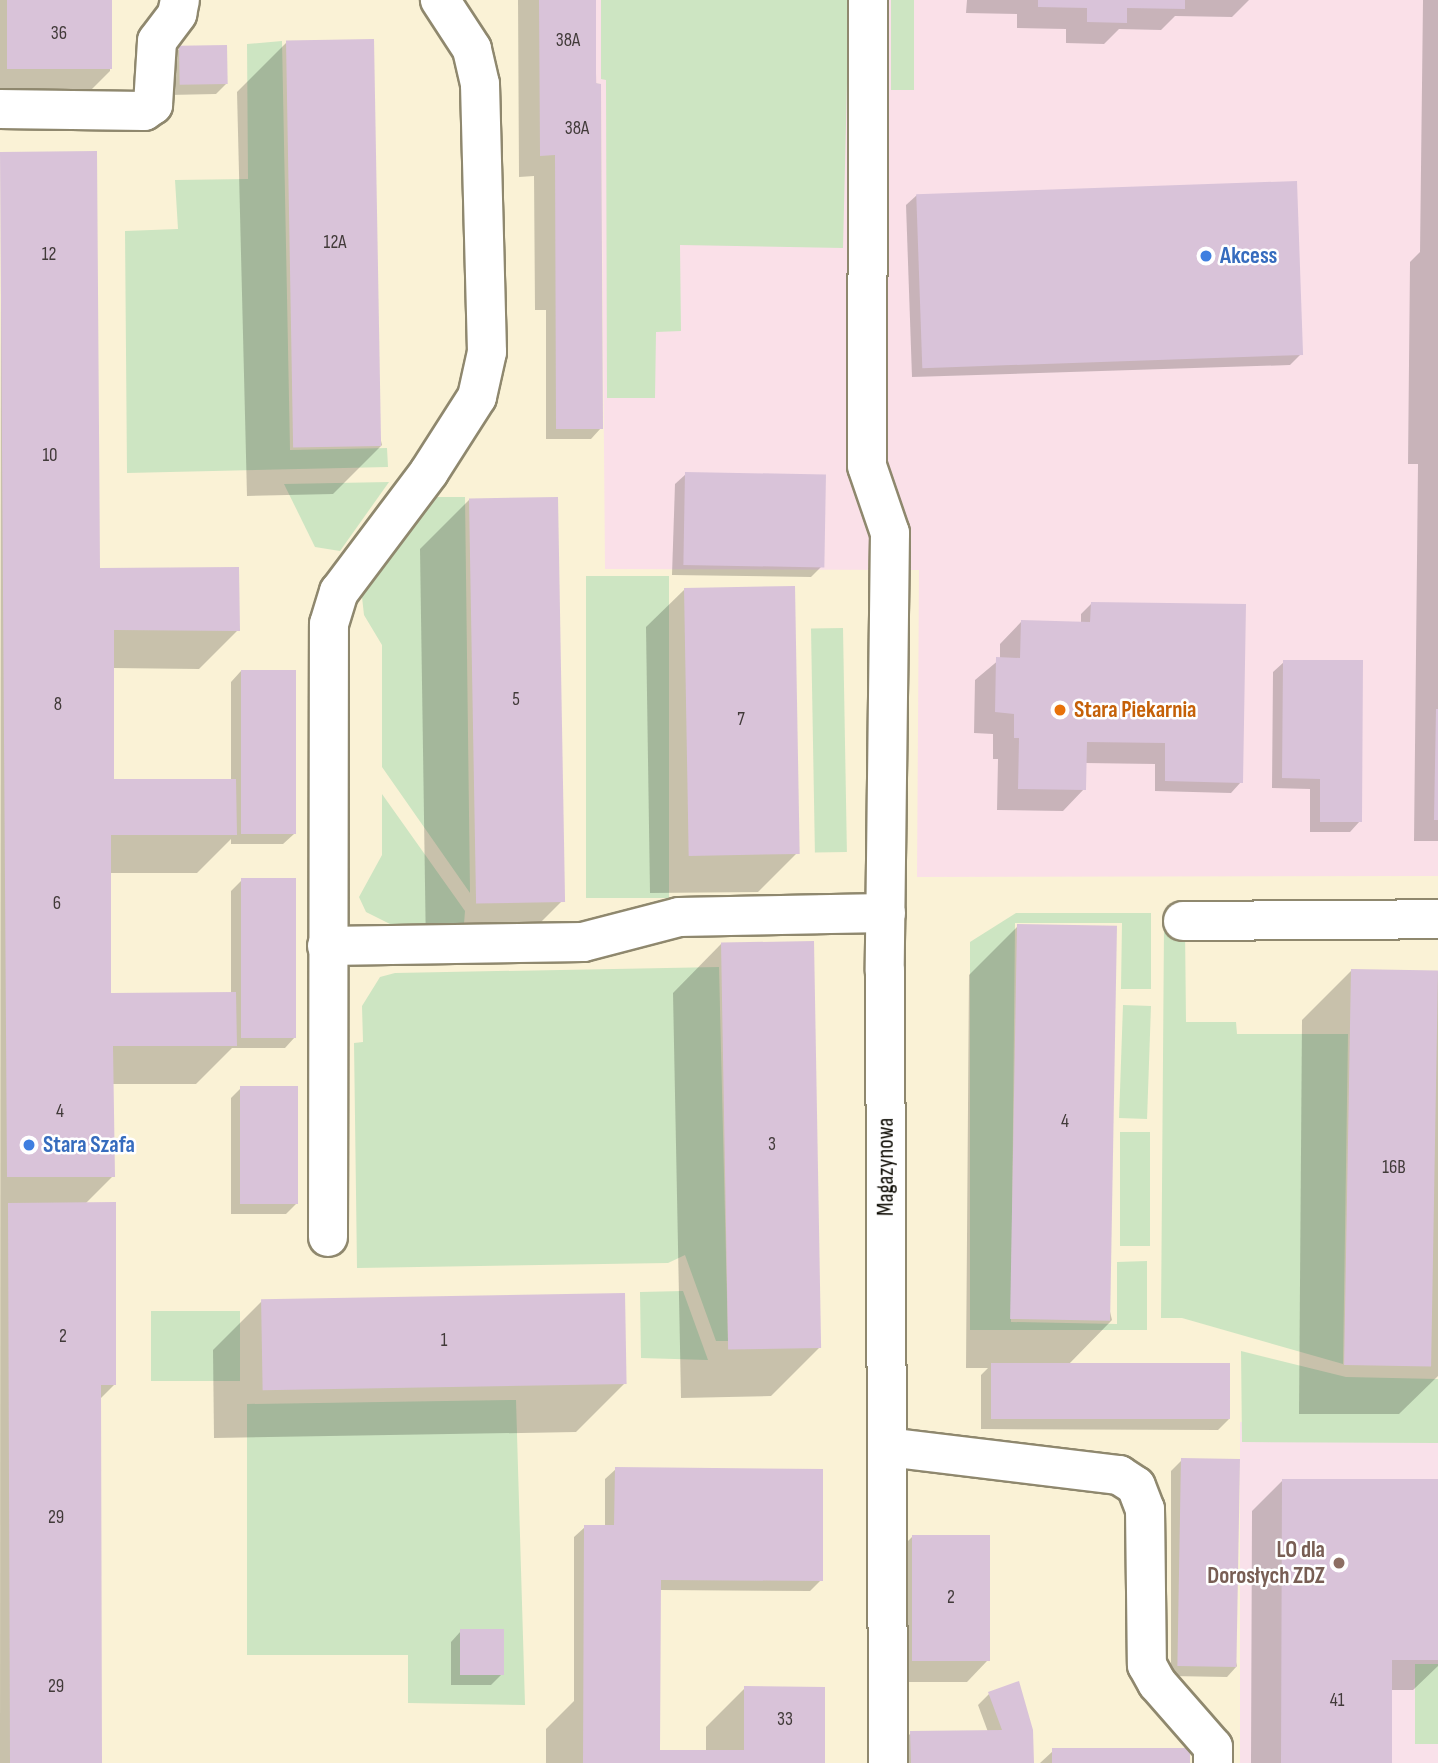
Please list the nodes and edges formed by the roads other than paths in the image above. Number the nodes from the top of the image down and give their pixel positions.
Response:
1 (180, 0) edge
2 (440, 0) edge
3 (868, 0) edge
4 (0, 109) edge
5 (886, 913) junction
6 (1438, 919) edge
7 (1182, 921) dead end
8 (327, 946) junction
9 (328, 1237) dead end
10 (887, 1447) junction
11 (888, 1763) edge
12 (1213, 1763) edge

1 - 4 street
2 - 8 street
3 - 5 street, Magazynowa
5 - 8 street
5 - 10 street, Magazynowa
6 - 7 street
8 - 9 street
10 - 11 street, Magazynowa
10 - 12 street

